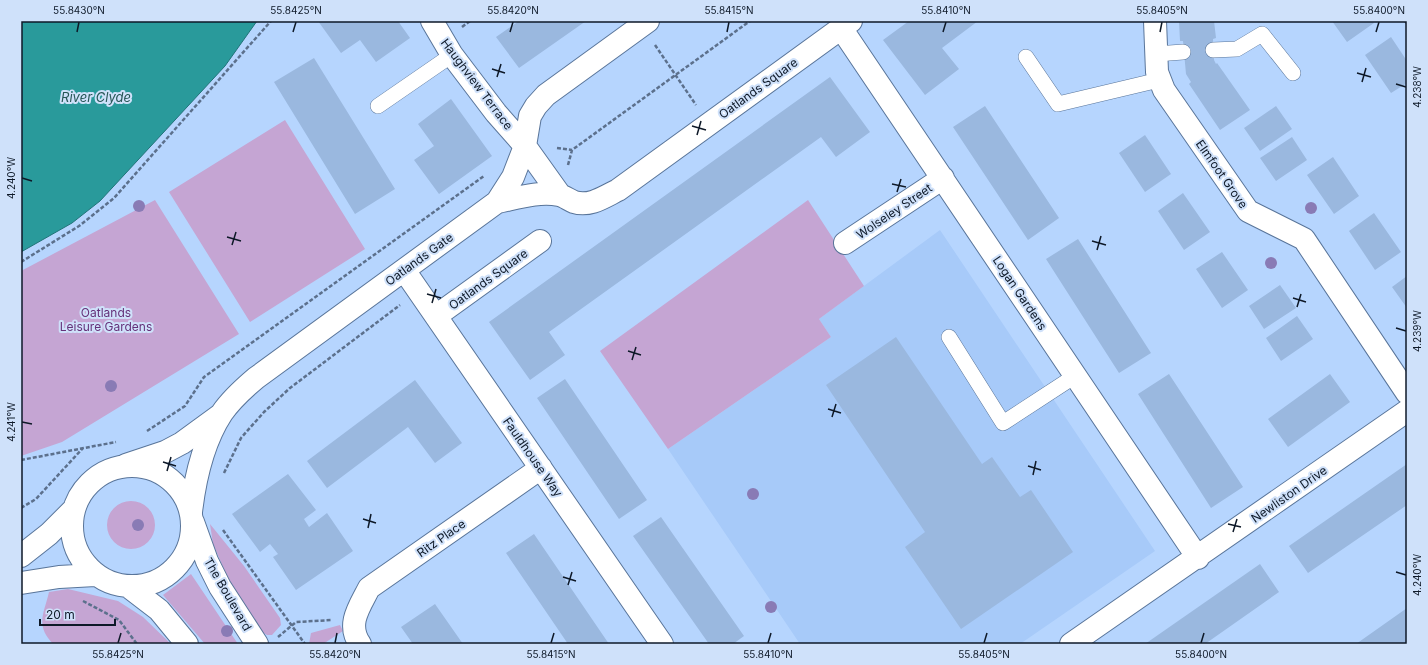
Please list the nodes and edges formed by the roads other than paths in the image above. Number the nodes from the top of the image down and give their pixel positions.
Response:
1 (432, 21) edge
2 (1155, 21) edge
3 (645, 23) edge
4 (846, 25) edge
5 (1213, 50) dead end
6 (1183, 52) dead end
7 (1156, 54) junction
8 (452, 55) junction
9 (1026, 57) dead end
10 (1293, 73) dead end
11 (1159, 80) junction
12 (378, 106) dead end
13 (521, 155) junction
14 (943, 178) junction
15 (560, 195) junction
16 (497, 202) junction
17 (540, 241) dead end
18 (845, 244) dead end
19 (404, 270) junction
20 (436, 316) junction
21 (949, 337) dead end
22 (1075, 376) junction
23 (1407, 392) edge
24 (1407, 411) edge
25 (222, 414) junction
26 (126, 465) junction
27 (541, 468) junction
28 (73, 510) junction
29 (192, 517) junction
30 (21, 556) edge
31 (1198, 558) junction
32 (95, 575) junction
33 (21, 583) edge
34 (129, 587) junction
35 (266, 642) edge
36 (187, 644) edge
37 (360, 644) edge
38 (662, 644) edge
39 (1070, 644) edge

1 - 8 street, Haughview Terrace
2 - 7 street, Elmfoot Grove
3 - 13 street
4 - 14 street, Logan Gardens
4 - 15 street, Oatlands Square
5 - 10 lane
6 - 7 lane
7 - 11 street, Elmfoot Grove
8 - 12 lane
8 - 13 street, Haughview Terrace
9 - 11 lane
11 - 23 street, Elmfoot Grove
13 - 15 street
13 - 16 street
14 - 18 street, Wolseley Street
14 - 22 street, Logan Gardens
15 - 16 street, Oatlands Square
16 - 19 street, Oatlands Gate
17 - 20 street, Oatlands Square
19 - 20 street, Fauldhouse Way
19 - 25 street, Oatlands Gate
20 - 27 street, Fauldhouse Way
21 - 22 lane
22 - 31 street, Logan Gardens
24 - 31 street, Newliston Drive
25 - 26 street
25 - 29 street
26 - 28 street
26 - 29 street
27 - 37 street, Ritz Place
27 - 38 street, Fauldhouse Way
28 - 30 street
28 - 32 street
29 - 34 street
29 - 35 street, The Boulevard
31 - 39 street, Newliston Drive
32 - 33 street
32 - 34 street
34 - 36 street

